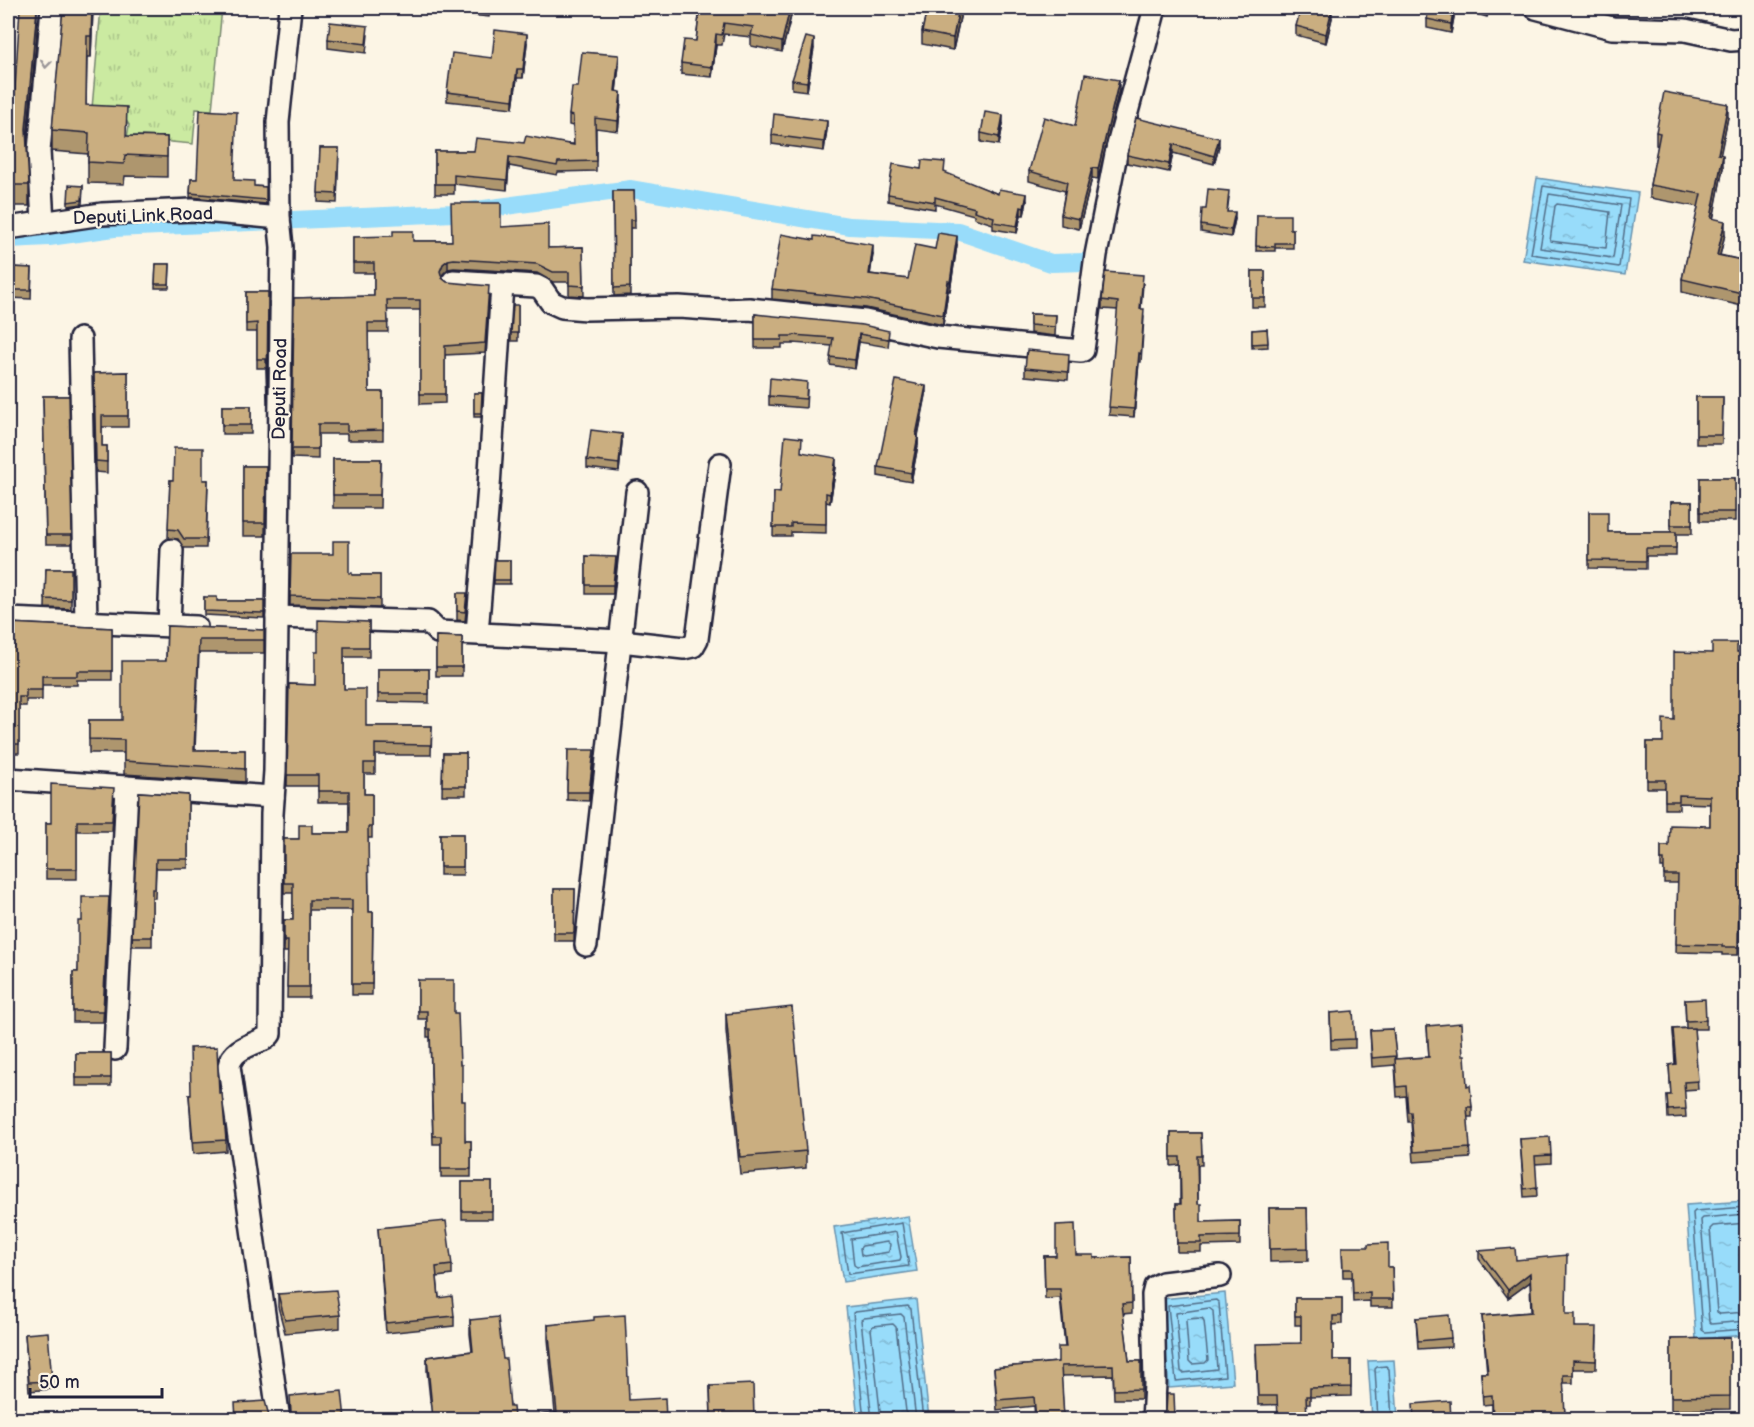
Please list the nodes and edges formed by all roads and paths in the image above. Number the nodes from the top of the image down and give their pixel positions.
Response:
1 (52, 8) edge
2 (290, 8) edge
3 (1155, 8) edge
4 (1536, 8) edge
5 (1746, 39) edge
6 (279, 218) junction
7 (43, 222) junction
8 (8, 228) edge
9 (453, 281) edge
10 (502, 285) junction
11 (80, 339) dead end
12 (720, 464) dead end
13 (637, 492) dead end
14 (172, 550) dead end
15 (8, 619) edge
16 (86, 622) junction
17 (277, 624) junction
18 (169, 626) junction
19 (217, 628) edge
20 (253, 630) edge
21 (477, 633) junction
22 (621, 641) junction
23 (8, 779) edge
24 (127, 787) junction
25 (273, 797) junction
26 (586, 945) dead end
27 (115, 1049) dead end
28 (1220, 1276) dead end
29 (279, 1419) edge
30 (1152, 1419) edge

1 -> 7 street
2 - 6 street, Deputi Road
3 - 10 street
4 - 5 street
6 - 7 street, Deputi Link Road
6 - 17 street, Deputi Road
7 - 8 street, Deputi Link Road
9 - 10 street
10 - 21 street
11 - 16 street
12 - 22 street
13 - 22 street
14 - 18 street
15 - 16 street
16 - 18 street
17 - 20 street
17 - 21 street
17 - 25 street, Deputi Road
18 - 19 street
21 - 22 street
22 - 26 street
23 - 24 street
24 - 25 street
24 - 27 street
25 - 29 street, Deputi Road
28 - 30 street

